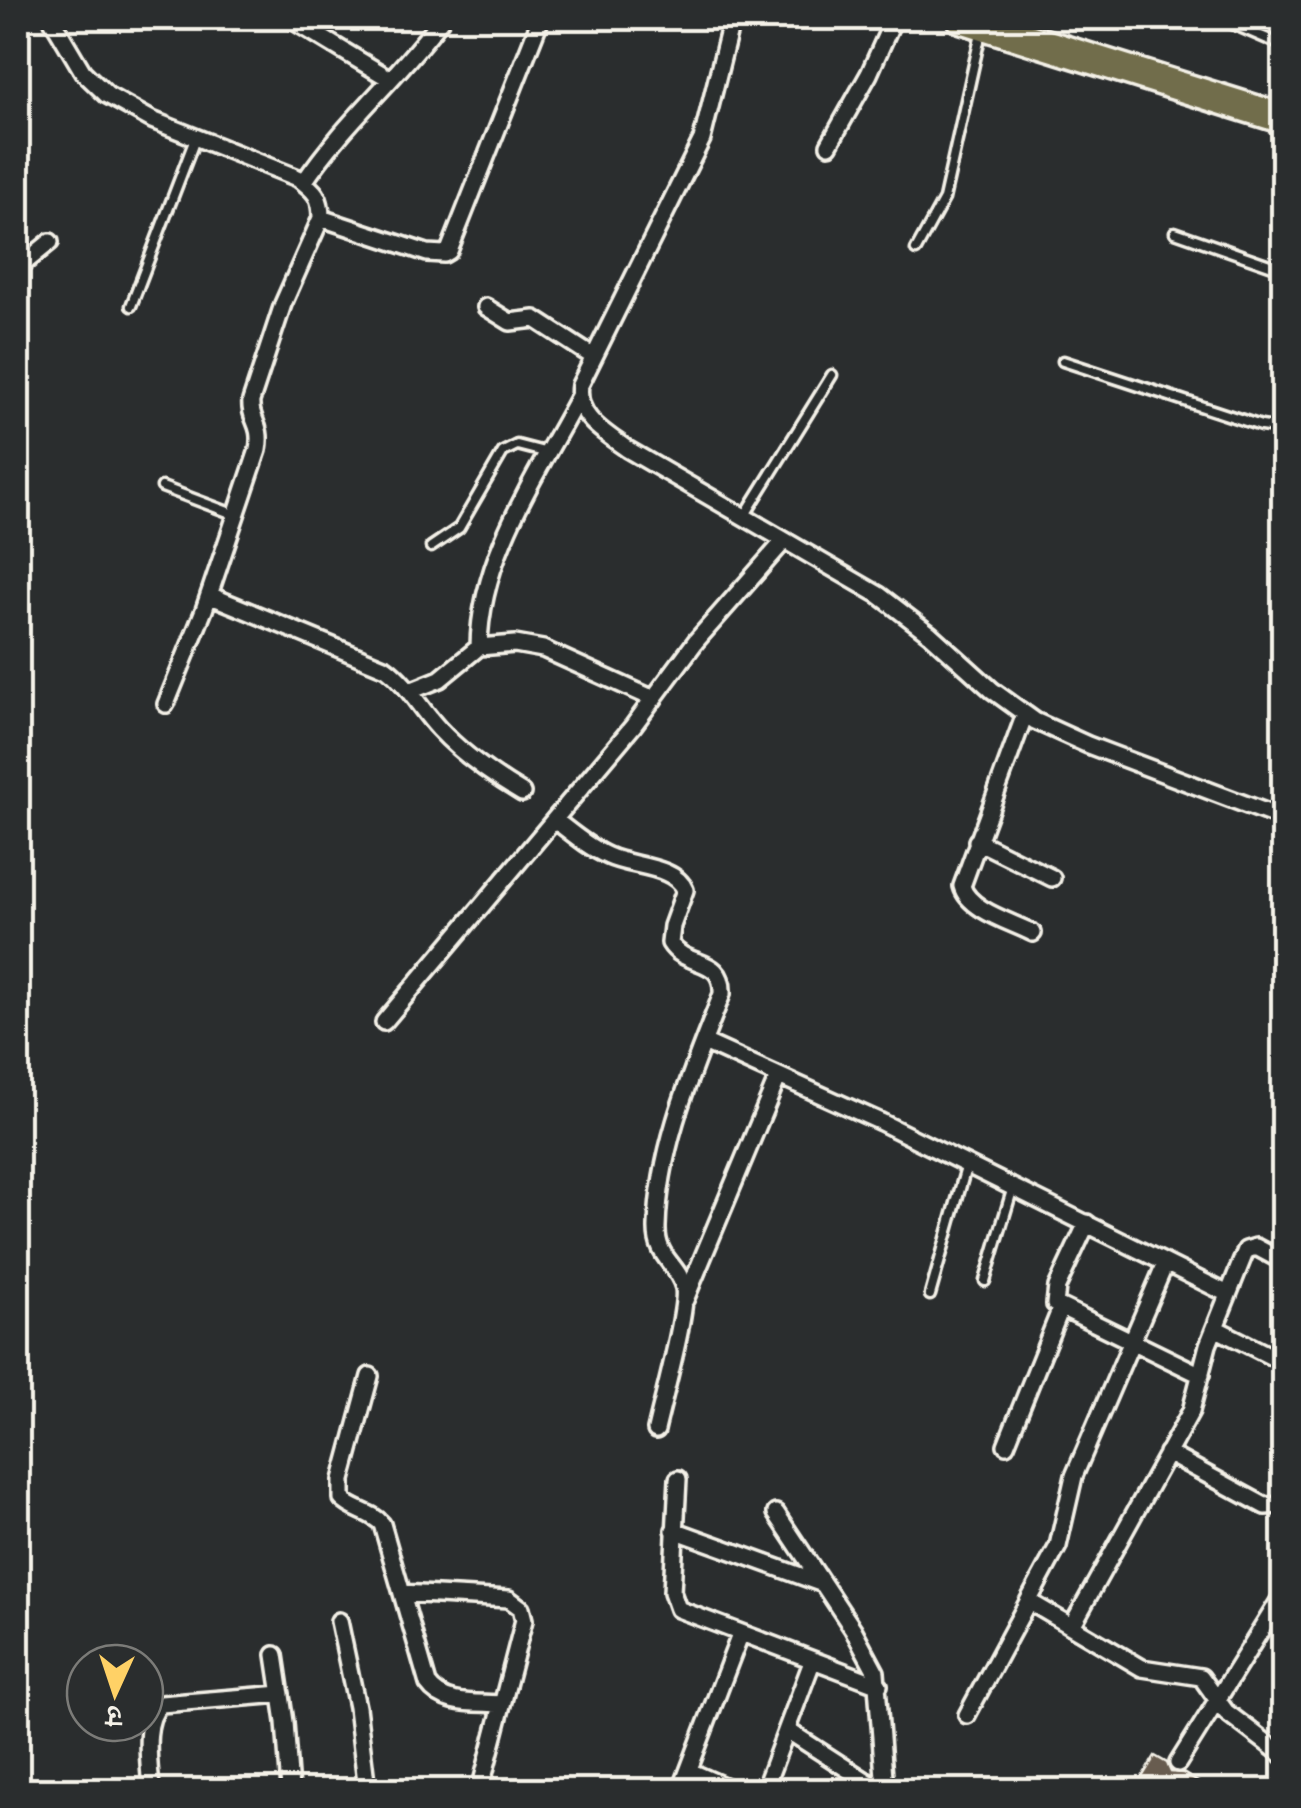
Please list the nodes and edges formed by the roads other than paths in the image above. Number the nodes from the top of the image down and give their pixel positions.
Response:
1 (51, 18) edge
2 (288, 18) edge
3 (442, 18) edge
4 (542, 18) edge
5 (732, 18) edge
6 (894, 18) edge
7 (1219, 18) edge
8 (972, 20) edge
9 (1284, 46) edge
10 (390, 79) junction
11 (1284, 119) edge
12 (195, 138) junction
13 (828, 146) dead end
14 (304, 182) junction
15 (321, 218) junction
16 (1175, 232) dead end
17 (50, 242) dead end
18 (916, 250) dead end
19 (18, 268) edge
20 (1284, 270) edge
21 (130, 306) dead end
22 (486, 307) dead end
23 (592, 356) junction
24 (1062, 361) dead end
25 (832, 375) dead end
26 (578, 396) junction
27 (1284, 424) edge
28 (548, 453) junction
29 (162, 487) dead end
30 (236, 516) junction
31 (743, 518) junction
32 (784, 542) junction
33 (431, 546) dead end
34 (209, 595) junction
35 (479, 648) junction
36 (410, 691) junction
37 (654, 700) junction
38 (166, 704) dead end
39 (1025, 714) junction
40 (522, 792) dead end
41 (1284, 818) edge
42 (555, 820) junction
43 (977, 841) junction
44 (1052, 878) dead end
45 (1033, 933) dead end
46 (384, 1022) dead end
47 (704, 1042) junction
48 (778, 1078) junction
49 (967, 1164) junction
50 (1012, 1187) junction
51 (1087, 1223) junction
52 (1284, 1262) edge
53 (1164, 1264) junction
54 (985, 1280) dead end
55 (1228, 1294) junction
56 (930, 1295) dead end
57 (685, 1301) junction
58 (1060, 1308) junction
59 (1214, 1328) junction
60 (1131, 1344) junction
61 (1284, 1363) edge
62 (1201, 1375) junction
63 (370, 1376) dead end
64 (656, 1430) dead end
65 (1006, 1445) dead end
66 (1167, 1452) junction
67 (678, 1480) dead end
68 (1284, 1505) edge
69 (776, 1513) dead end
70 (674, 1530) junction
71 (824, 1584) junction
72 (402, 1593) junction
73 (1284, 1593) edge
74 (1030, 1602) junction
75 (339, 1622) dead end
76 (1072, 1626) junction
77 (740, 1635) junction
78 (275, 1655) dead end
79 (812, 1662) junction
80 (878, 1685) junction
81 (281, 1694) junction
82 (1219, 1700) junction
83 (501, 1704) junction
84 (967, 1715) dead end
85 (787, 1730) junction
86 (1284, 1756) edge
87 (1178, 1763) dead end
88 (689, 1771) junction
89 (150, 1790) edge
90 (290, 1790) edge
91 (367, 1790) edge
92 (480, 1790) edge
93 (682, 1790) edge
94 (733, 1790) edge
95 (764, 1790) edge
96 (882, 1790) edge

1 - 12 street
2 - 10 street
3 - 10 street
4 - 15 street
5 - 23 street
6 - 13 street
7 - 9 lane
8 - 11 highway
8 - 18 lane
10 - 14 street
12 - 14 street
12 - 21 lane
14 - 15 street
15 - 30 street
16 - 20 lane
17 - 19 street
22 - 23 street
23 - 26 street
24 - 27 lane
25 - 31 lane
26 - 28 street
26 - 31 street
28 - 33 lane
28 - 35 street
29 - 30 lane
30 - 34 street
31 - 32 street
32 - 37 street
32 - 39 street
34 - 36 street
34 - 38 street
35 - 36 street
35 - 37 street
36 - 40 street
37 - 42 street
39 - 41 street
39 - 43 street
42 - 46 street
42 - 47 street
43 - 44 street
43 - 45 street
47 - 48 street
47 - 57 street
48 - 49 street
48 - 57 street
49 - 50 street
49 - 56 lane
50 - 51 street
50 - 54 lane
51 - 53 street
51 - 58 street
52 - 55 street
53 - 55 street
53 - 60 street
55 - 59 street
57 - 64 street
58 - 60 street
58 - 65 street
59 - 61 street
59 - 62 street
60 - 62 street
60 - 74 street
62 - 66 street
63 - 72 street
66 - 68 street
66 - 76 street
67 - 70 street
69 - 71 street
70 - 71 street
70 - 77 street
71 - 80 street
72 - 83 street
72 - 83 street
73 - 82 street
74 - 76 street
74 - 84 street
75 - 91 street
76 - 82 street
77 - 79 street
77 - 88 street
78 - 81 street
79 - 80 street
79 - 85 street
80 - 96 street
81 - 89 street
81 - 90 street
82 - 86 street
82 - 87 street
83 - 92 street
85 - 95 street
85 - 96 street
88 - 93 street
88 - 94 street

